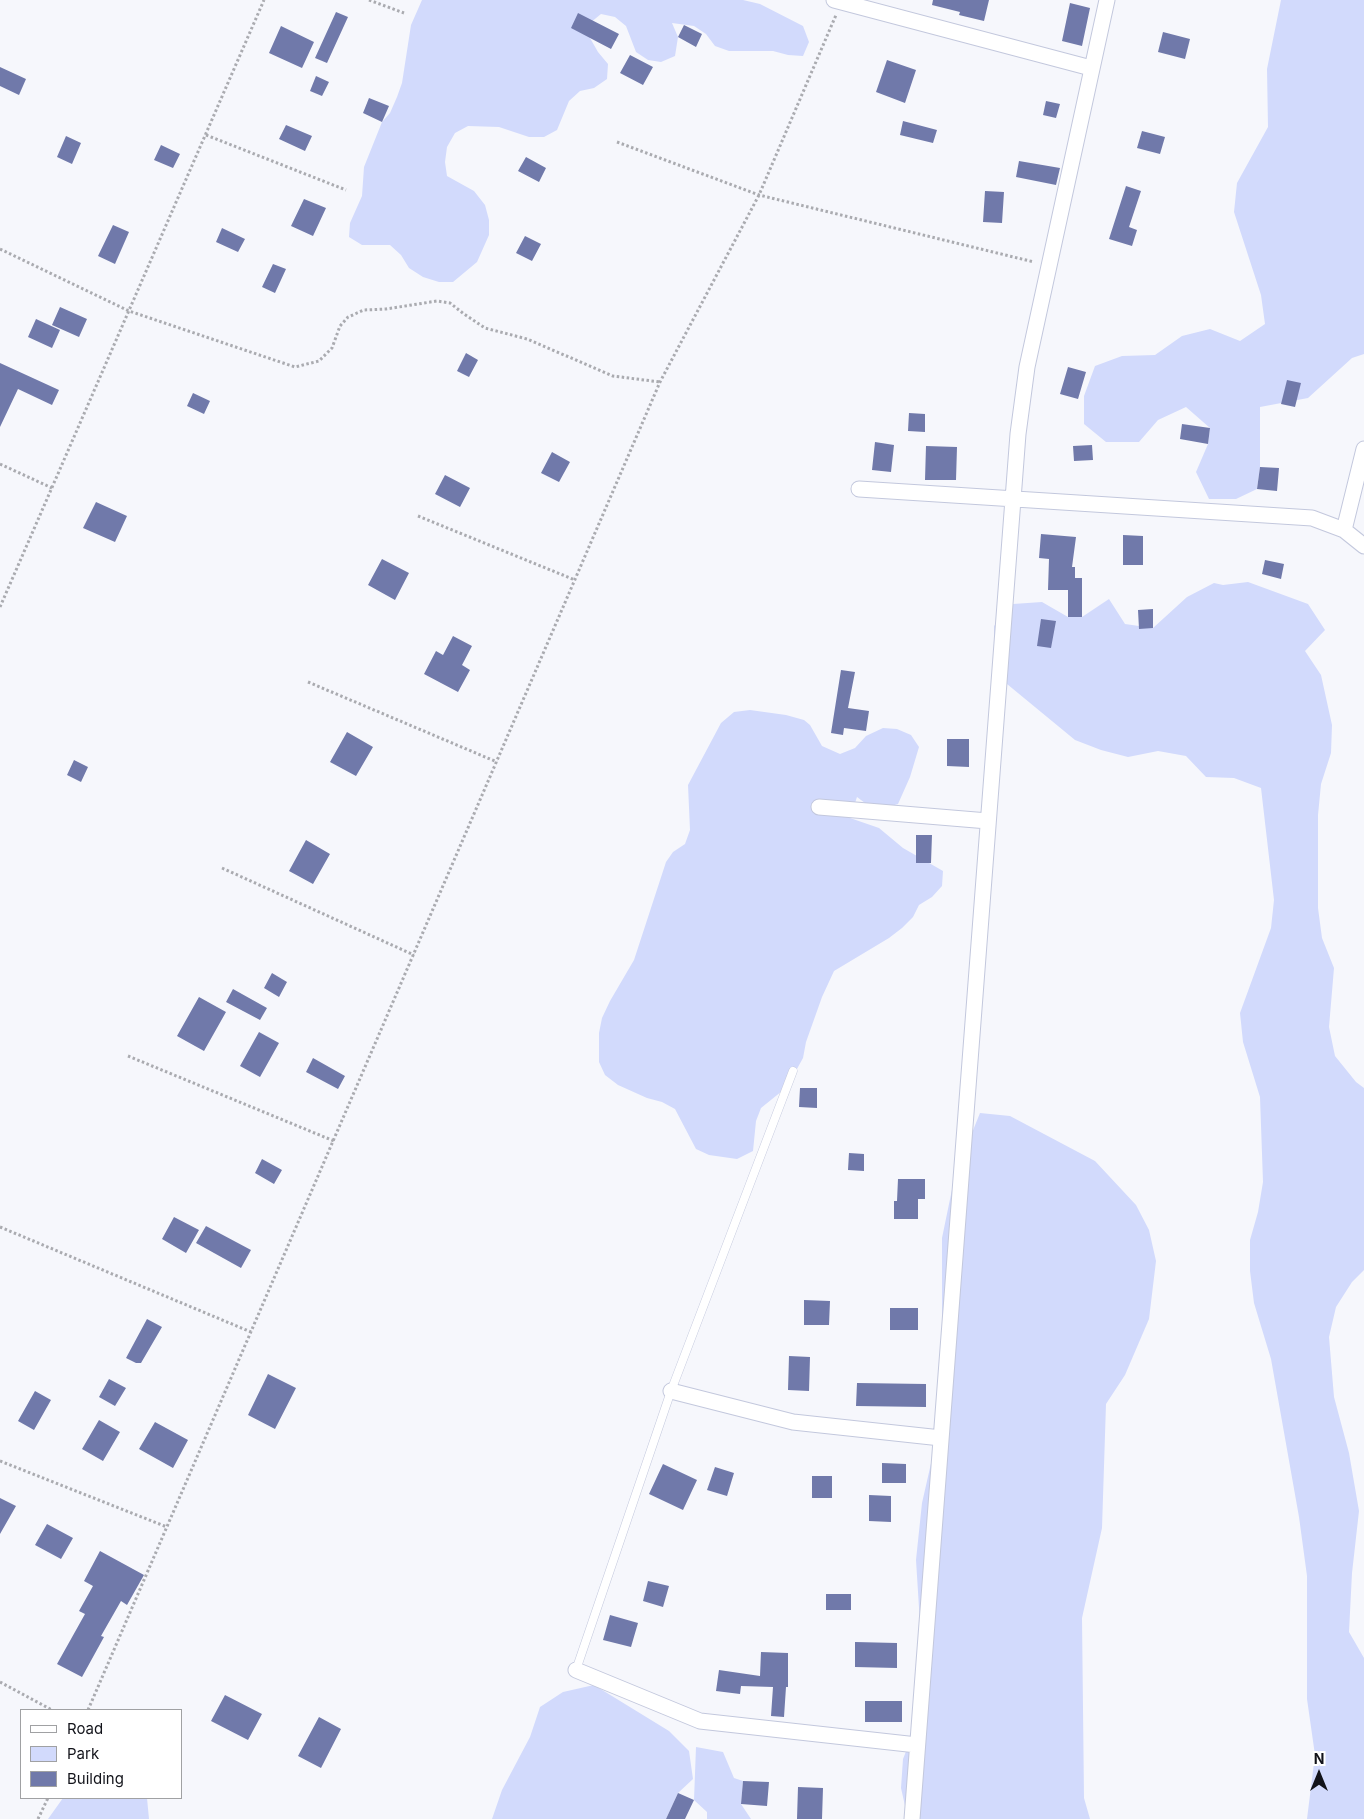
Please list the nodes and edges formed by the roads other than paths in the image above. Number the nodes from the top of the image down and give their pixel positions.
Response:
1 (1107, 0) edge
2 (839, 1) edge
3 (1091, 68) junction
4 (1364, 449) edge
5 (859, 489) dead end
6 (1013, 500) junction
7 (1344, 530) junction
8 (1364, 546) edge
9 (819, 807) dead end
10 (988, 821) junction
11 (793, 1071) dead end
12 (671, 1391) junction
13 (941, 1438) junction
14 (576, 1670) joint
15 (917, 1745) junction
16 (912, 1819) edge

1 - 3 street
2 - 3 street
3 - 6 street
4 - 7 street
5 - 6 street
6 - 7 street
6 - 10 street
7 - 8 street
9 - 10 street
10 - 13 street
11 - 12 lane
12 - 13 street
12 - 14 lane
13 - 15 street
14 - 15 street
15 - 16 street

